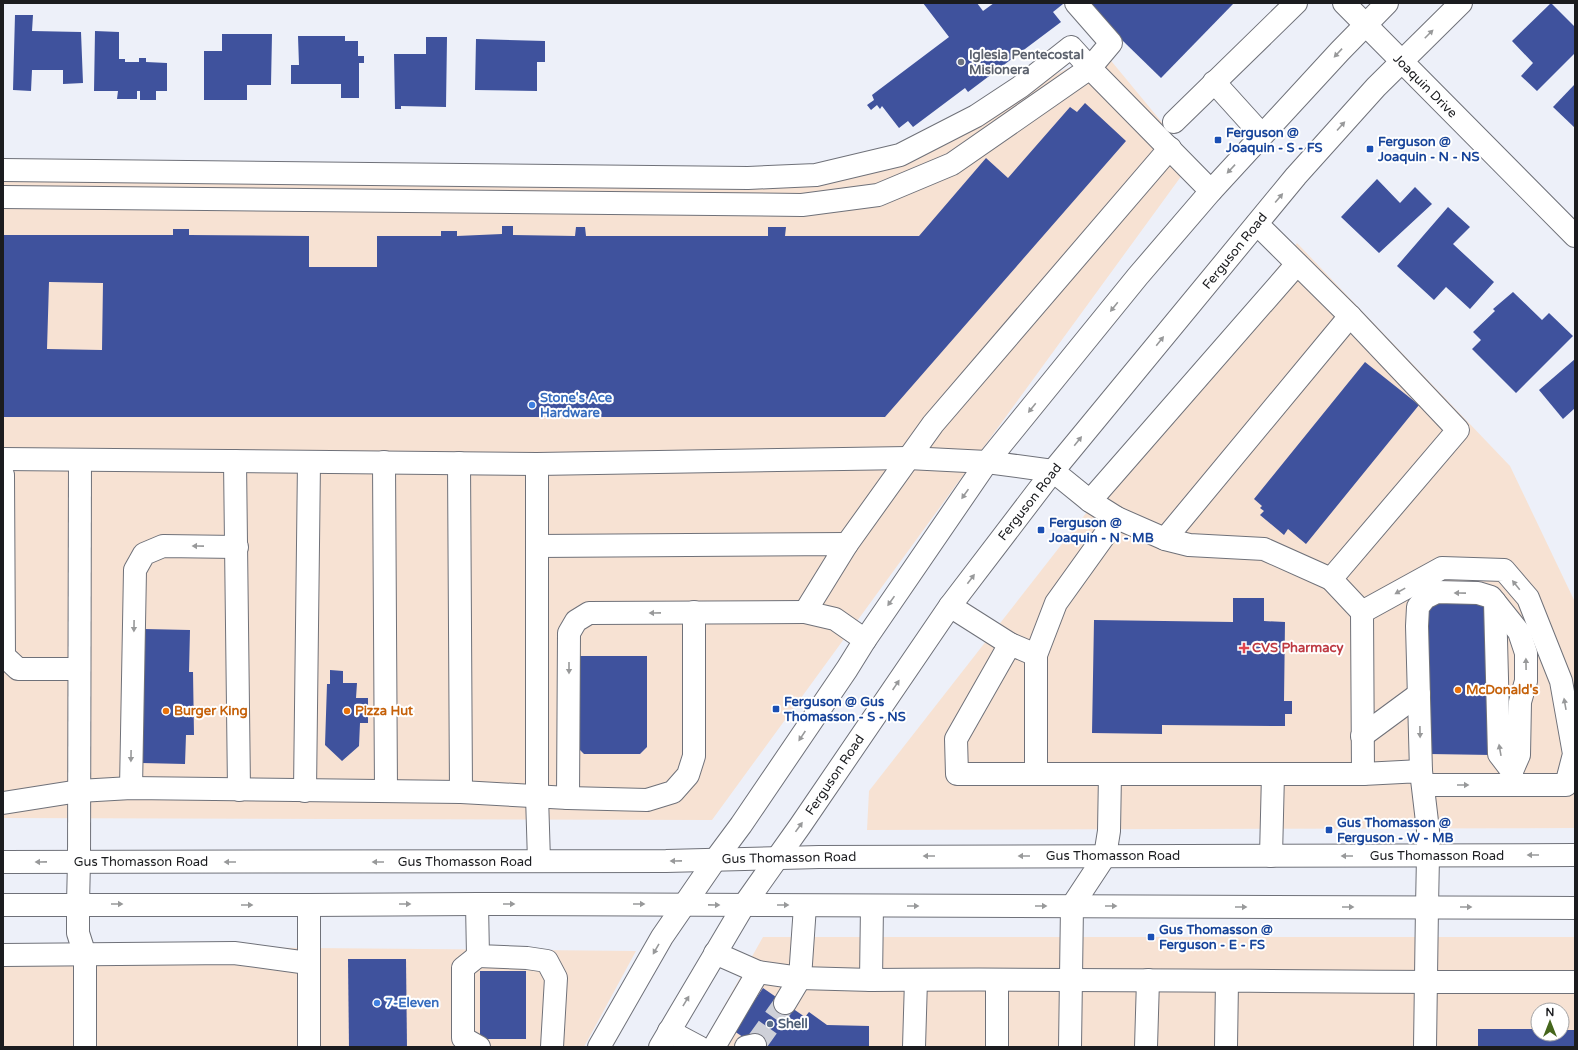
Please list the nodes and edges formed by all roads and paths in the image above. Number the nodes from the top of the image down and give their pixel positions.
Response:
1 (1076, 3) edge
2 (1296, 3) edge
3 (1344, 3) edge
4 (1387, 3) edge
5 (1461, 3) edge
6 (1366, 25) junction
7 (1401, 62) junction
8 (1090, 68) junction
9 (1214, 82) junction
10 (1174, 122) dead end
11 (1262, 135) junction
12 (1170, 148) junction
13 (3, 170) edge
14 (1211, 191) junction
15 (3, 197) edge
16 (1257, 224) junction
17 (1575, 236) edge
18 (1297, 264) junction
19 (1350, 316) junction
20 (908, 458) junction
21 (3, 459) edge
22 (80, 460) junction
23 (236, 461) junction
24 (309, 462) junction
25 (384, 462) junction
26 (987, 462) junction
27 (459, 463) junction
28 (537, 464) junction
29 (1053, 472) junction
30 (3, 475) edge
31 (1090, 501) junction
32 (1117, 518) junction
33 (1164, 539) junction
34 (847, 544) junction
35 (537, 546) junction
36 (237, 547) junction
37 (1331, 579) junction
38 (1495, 602) junction
39 (950, 606) junction
40 (694, 612) junction
41 (805, 612) junction
42 (1362, 612) junction
43 (865, 640) junction
44 (1010, 644) junction
45 (1036, 654) junction
46 (3, 656) edge
47 (79, 670) junction
48 (1419, 694) junction
49 (1498, 701) junction
50 (1520, 702) junction
51 (1362, 736) junction
52 (1036, 774) junction
53 (1110, 774) junction
54 (1273, 774) junction
55 (1363, 774) junction
56 (1422, 778) junction
57 (1512, 778) junction
58 (131, 788) junction
59 (239, 790) junction
60 (79, 791) junction
61 (305, 791) junction
62 (386, 791) junction
63 (461, 792) junction
64 (537, 796) junction
65 (568, 798) junction
66 (3, 803) edge
67 (1575, 855) edge
68 (1105, 856) junction
69 (1271, 856) junction
70 (1428, 856) junction
71 (776, 858) junction
72 (715, 860) junction
73 (79, 861) junction
74 (539, 861) junction
75 (3, 862) edge
76 (78, 904) junction
77 (477, 904) junction
78 (684, 904) junction
79 (3, 905) edge
80 (309, 905) junction
81 (744, 905) junction
82 (806, 906) junction
83 (872, 906) junction
84 (1072, 906) junction
85 (1428, 907) junction
86 (1575, 908) edge
87 (715, 953) junction
88 (3, 955) edge
89 (85, 955) junction
90 (478, 956) junction
91 (308, 963) junction
92 (758, 972) junction
93 (800, 978) junction
94 (871, 980) junction
95 (916, 980) junction
96 (997, 980) junction
97 (1071, 980) junction
98 (1148, 980) junction
99 (1227, 981) junction
100 (1575, 982) edge
101 (1426, 983) junction
102 (785, 1003) tunnel mouth
103 (664, 1039) edge
104 (85, 1047) edge
105 (309, 1047) edge
106 (479, 1047) edge
107 (552, 1047) edge
108 (599, 1047) edge
109 (699, 1047) edge
110 (714, 1047) edge
111 (914, 1047) edge
112 (997, 1047) edge
113 (1070, 1047) edge
114 (1146, 1047) edge
115 (1226, 1047) edge
116 (1425, 1047) edge

1 - 8 main road
2 - 9 main road
3 - 6 main road, Joaquin Drive
4 - 6 main road
7 -> 5 main road, Ferguson Road
6 - 7 main road, Joaquin Drive
6 -> 11 main road
16 -> 7 main road, Ferguson Road
7 - 17 main road, Joaquin Drive
8 - 12 main road
8 - 13 main road
8 - 15 main road
9 - 10 main road
9 - 11 main road
11 -> 14 main road
12 - 14 main road
12 - 20 main road
14 -> 26 main road
16 - 18 main road
29 -> 16 main road, Ferguson Road
18 - 19 main road
18 - 31 main road
19 - 33 main road
19 - 37 main road
20 - 26 main road
20 - 28 main road
20 - 34 main road
21 - 22 main road
22 - 23 main road
22 - 47 main road
23 - 24 main road
23 - 36 main road
24 - 25 main road
24 - 61 main road
25 - 27 main road
25 - 62 main road
26 - 29 main road
26 -> 43 main road
27 - 28 main road
27 - 63 main road
28 - 35 main road
29 - 31 main road
39 -> 29 main road, Ferguson Road
30 - 46 main road
31 - 32 main road
32 - 33 main road
32 - 45 main road
33 - 37 main road
34 - 35 main road
34 - 41 main road
35 - 64 main road
36 -> 58 main road
36 - 59 main road
37 - 42 main road
38 -> 48 main road
38 - 49 main road
50 -> 38 main road
39 - 44 main road
71 -> 39 main road, Ferguson Road
40 - 41 main road
40 - 65 main road
40 -> 65 main road
41 - 43 main road
42 - 51 main road
57 -> 42 main road
43 -> 72 main road
44 - 45 main road
44 - 52 main road
45 - 52 main road
46 - 47 main road
47 - 60 main road
48 - 51 main road
48 -> 56 main road
49 - 50 main road
57 -> 49 main road
50 - 57 main road
51 - 55 main road
52 - 53 main road
53 - 54 main road
53 - 68 main road
54 - 55 main road
54 - 69 main road
55 - 56 main road
56 -> 57 main road
56 - 70 main road
58 - 59 main road
58 - 60 main road
59 - 61 main road
60 - 66 main road
60 - 73 main road
61 - 62 main road
62 - 63 main road
63 - 64 main road
64 - 65 main road
64 - 74 main road
67 -> 70 main road, Gus Thomasson Road
68 - 69 main road, Gus Thomasson Road
68 -> 71 main road, Gus Thomasson Road
68 - 84 main road
70 -> 69 main road, Gus Thomasson Road
70 - 85 main road
71 - 72 main road, Gus Thomasson Road
71 - 81 main road, Ferguson Road
72 -> 74 main road, Gus Thomasson Road
72 - 78 main road
74 -> 73 main road, Gus Thomasson Road
73 -> 75 main road, Gus Thomasson Road
73 - 76 main road
76 - 79 main road
76 -> 80 main road
76 - 89 main road
77 -> 78 main road
80 -> 77 main road
77 - 90 main road
78 -> 81 main road
78 -> 108 main road
80 - 91 main road
81 -> 82 main road
81 - 87 main road, Ferguson Road
82 - 83 main road
82 - 93 main road
83 -> 84 main road
83 - 94 main road
84 -> 85 main road
84 - 97 main road
85 -> 86 main road
85 - 101 main road
87 - 92 main road
103 -> 87 main road, Ferguson Road
88 - 89 main road
89 - 91 main road
89 - 104 main road
90 - 106 main road
90 - 107 main road
91 - 105 main road
92 - 93 main road
92 - 110 main road
93 - 94 main road
93 - 102 main road
94 - 95 main road
95 - 96 main road
95 - 111 main road
96 - 97 main road
96 - 112 main road
97 - 98 main road
97 - 113 main road
98 - 99 main road
98 - 114 main road
99 - 101 main road
99 - 115 main road
100 - 101 main road
101 - 116 main road
103 - 109 main road

